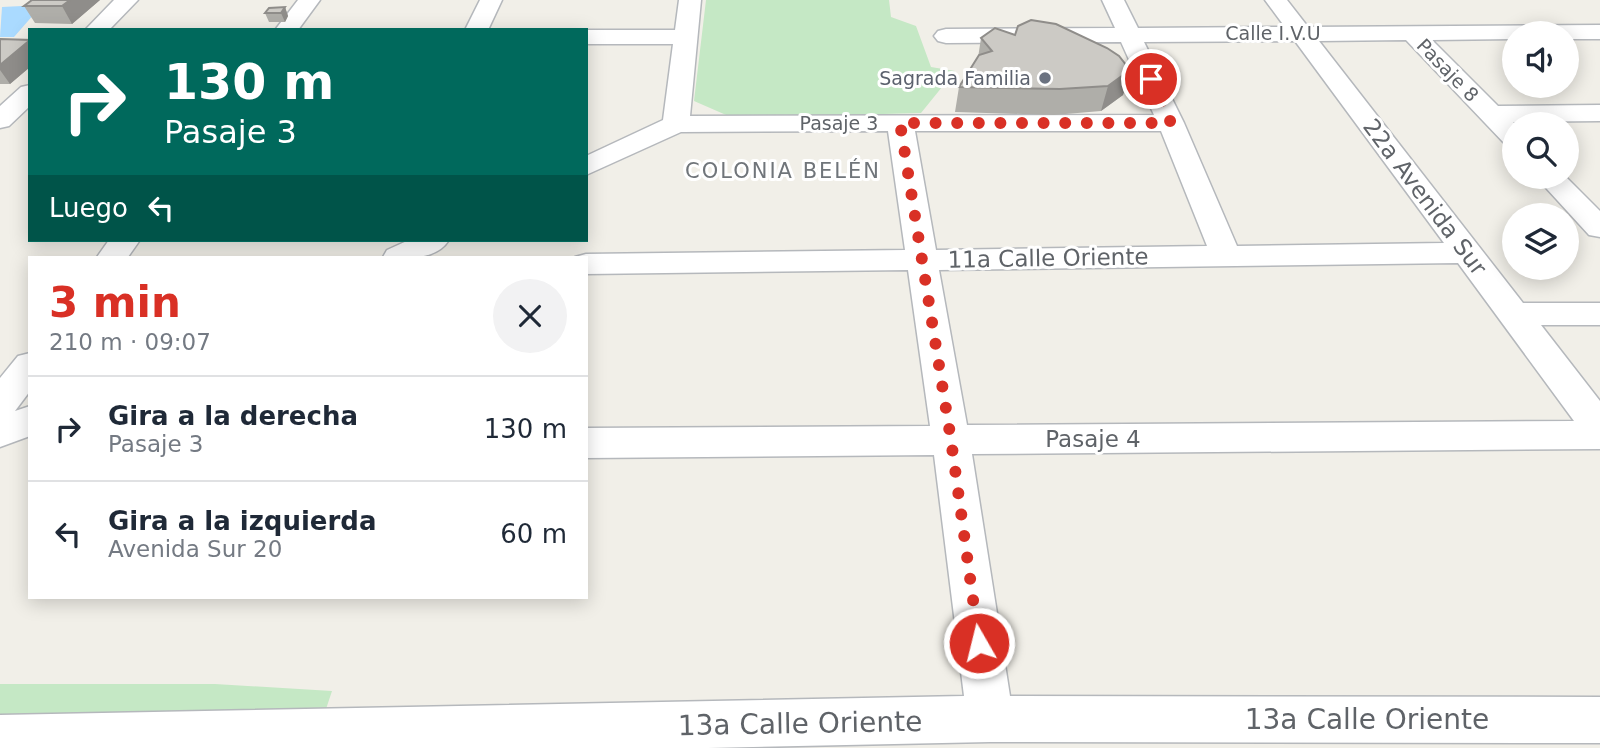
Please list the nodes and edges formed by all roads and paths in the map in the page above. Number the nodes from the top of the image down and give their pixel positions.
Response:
1 (127, 0) edge
2 (309, 0) edge
3 (491, 0) edge
4 (690, 0) edge
5 (1113, 0) edge
6 (1276, 0) edge
7 (98, 28) edge
8 (288, 28) edge
9 (477, 28) edge
10 (1600, 32) edge
11 (1301, 33) junction
12 (1412, 33) junction
13 (1131, 34) junction
14 (946, 36) dead end
15 (588, 37) edge
16 (684, 37) junction
17 (28, 94) edge
18 (1600, 113) edge
19 (1490, 114) junction
20 (0, 120) edge
21 (900, 123) junction
22 (1171, 123) junction
23 (676, 124) junction
24 (1502, 126) edge
25 (588, 166) edge
26 (1562, 189) edge
27 (1571, 198) junction
28 (1600, 198) edge
29 (1600, 229) edge
30 (123, 242) edge
31 (430, 242) edge
32 (1467, 253) junction
33 (113, 256) edge
34 (400, 256) edge
35 (1226, 256) junction
36 (922, 260) junction
37 (588, 264) edge
38 (1513, 314) junction
39 (1600, 314) edge
40 (28, 368) edge
41 (0, 404) edge
42 (28, 421) edge
43 (1600, 428) edge
44 (0, 433) edge
45 (1600, 436) edge
46 (951, 440) junction
47 (588, 443) edge
48 (0, 447) edge
49 (28, 447) edge
50 (990, 719) junction
51 (1600, 720) edge
52 (0, 739) edge

1 - 7 street
2 - 8 street
3 - 9 street
4 - 16 street
5 - 13 street
6 - 11 street, 22a Avenida Sur
10 - 12 street, Calle I.V.U
11 - 12 street, Calle I.V.U
11 - 13 street, Calle I.V.U
11 - 32 street, 22a Avenida Sur
12 - 19 street, Pasaje 8
13 - 14 street, Calle I.V.U
13 - 22 street
15 - 16 street
16 - 23 street
17 - 20 street
18 - 19 street
19 - 24 street, Pasaje 8
21 - 22 street, Pasaje 3
21 - 23 street, Pasaje 3
21 - 36 street
22 - 35 street
23 - 25 street
26 - 27 street
27 - 28 street
27 - 29 street
30 - 33 street
31 - 34 street
32 - 35 street, 11a Calle Oriente
32 - 38 street, 22a Avenida Sur
35 - 36 street, 11a Calle Oriente
36 - 37 street, 11a Calle Oriente
36 - 46 street
38 - 39 street
38 - 43 street, 22a Avenida Sur
40 - 41 street
42 - 44 street
45 - 46 street, Pasaje 4
46 - 47 street, Pasaje 4
46 - 50 street
48 - 49 street
50 - 51 street, 13a Calle Oriente
50 - 52 street, 13a Calle Oriente

